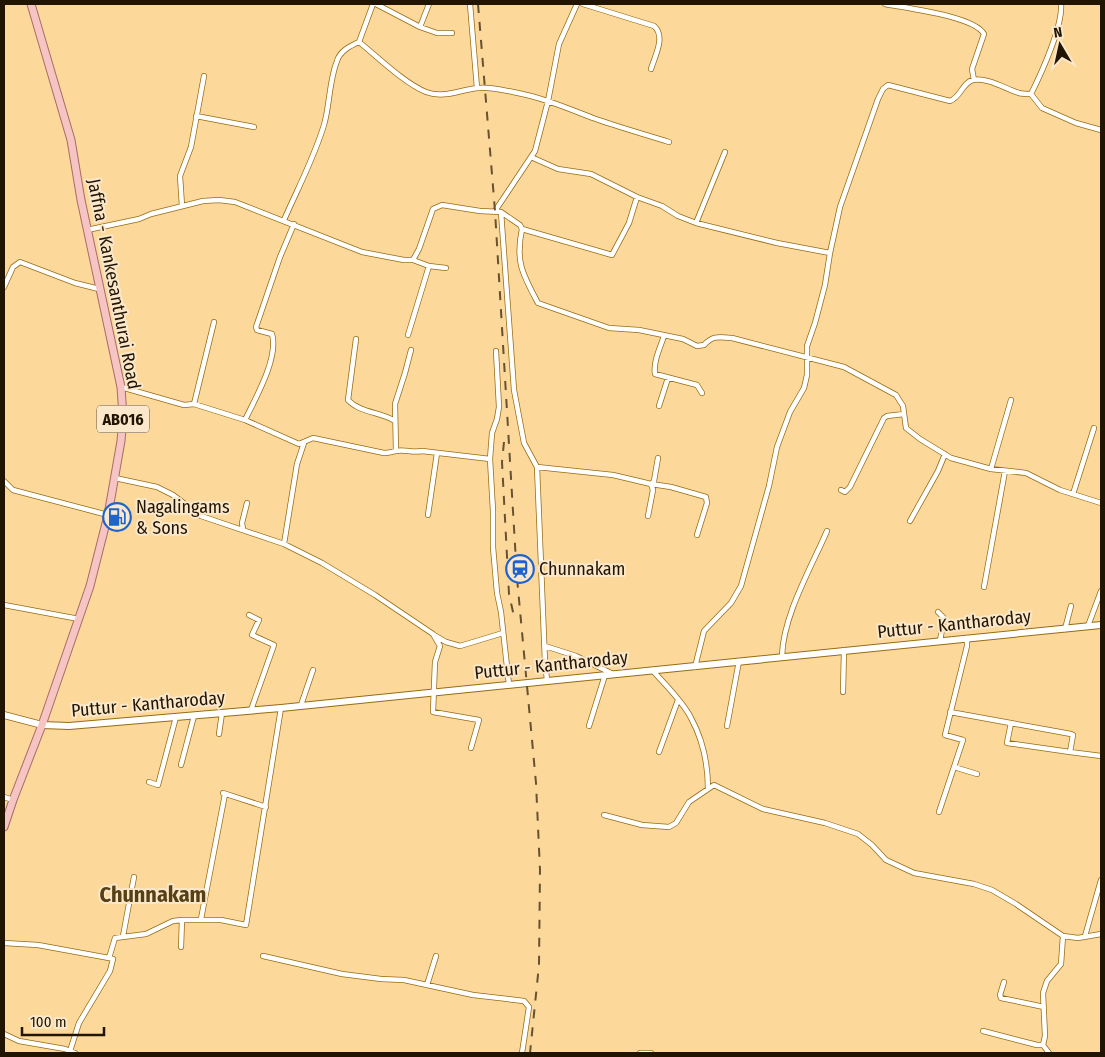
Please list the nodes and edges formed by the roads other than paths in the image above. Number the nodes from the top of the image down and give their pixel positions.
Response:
1 (31, 4) edge
2 (374, 4) edge
3 (429, 4) edge
4 (470, 4) edge
5 (576, 4) edge
6 (583, 4) edge
7 (885, 4) edge
8 (1061, 4) edge
9 (420, 27) junction
10 (452, 33) dead end
11 (359, 42) junction
12 (651, 69) dead end
13 (204, 76) dead end
14 (974, 80) junction
15 (477, 88) junction
16 (1031, 94) junction
17 (548, 101) junction
18 (196, 116) junction
19 (254, 127) dead end
20 (1101, 130) edge
21 (669, 142) dead end
22 (725, 152) dead end
23 (531, 157) junction
24 (637, 197) junction
25 (182, 206) junction
26 (498, 212) junction
27 (284, 220) junction
28 (696, 223) junction
29 (294, 224) junction
30 (522, 229) junction
31 (87, 230) junction
32 (830, 253) junction
33 (413, 260) junction
34 (429, 266) junction
35 (446, 268) dead end
36 (4, 287) edge
37 (99, 289) junction
38 (214, 322) dead end
39 (408, 335) dead end
40 (664, 336) junction
41 (356, 339) dead end
42 (411, 350) dead end
43 (496, 351) dead end
44 (806, 358) junction
45 (668, 378) junction
46 (121, 387) junction
47 (702, 393) dead end
48 (1011, 400) dead end
49 (194, 404) junction
50 (659, 406) dead end
51 (904, 414) junction
52 (245, 420) junction
53 (395, 421) junction
54 (1094, 428) dead end
55 (304, 443) junction
56 (396, 451) junction
57 (437, 453) junction
58 (944, 454) junction
59 (658, 458) dead end
60 (490, 459) junction
61 (537, 467) junction
62 (992, 469) junction
63 (1005, 471) junction
64 (115, 478) junction
65 (4, 481) edge
66 (651, 484) junction
67 (841, 490) dead end
68 (1073, 494) junction
69 (248, 503) dead end
70 (1101, 503) edge
71 (108, 515) junction
72 (428, 515) dead end
73 (648, 516) dead end
74 (910, 521) dead end
75 (242, 530) junction
76 (827, 531) dead end
77 (697, 535) dead end
78 (284, 544) junction
79 (984, 587) dead end
80 (1101, 591) edge
81 (4, 605) edge
82 (1071, 606) dead end
83 (938, 612) dead end
84 (249, 616) dead end
85 (79, 619) junction
86 (1101, 625) edge
87 (1088, 626) junction
88 (1066, 629) junction
89 (503, 633) junction
90 (433, 634) junction
91 (967, 638) junction
92 (940, 641) junction
93 (545, 646) junction
94 (844, 650) junction
95 (782, 656) junction
96 (739, 662) junction
97 (694, 666) junction
98 (313, 670) dead end
99 (652, 670) junction
100 (614, 674) junction
101 (605, 675) junction
102 (547, 680) junction
103 (509, 685) junction
104 (434, 692) junction
105 (843, 692) dead end
106 (678, 700) junction
107 (301, 706) junction
108 (281, 708) junction
109 (251, 710) junction
110 (950, 712) junction
111 (222, 713) junction
112 (4, 715) edge
113 (194, 716) junction
114 (176, 717) junction
115 (1011, 723) junction
116 (42, 725) junction
117 (589, 726) dead end
118 (726, 726) dead end
119 (219, 734) dead end
120 (471, 748) dead end
121 (659, 752) dead end
122 (1070, 752) junction
123 (1101, 756) edge
124 (181, 765) dead end
125 (954, 767) junction
126 (977, 774) dead end
127 (149, 782) dead end
128 (708, 789) junction
129 (4, 797) edge
130 (13, 800) junction
131 (266, 807) junction
132 (939, 812) dead end
133 (604, 815) dead end
134 (4, 827) edge
135 (134, 877) dead end
136 (1101, 880) edge
137 (201, 919) junction
138 (182, 920) junction
139 (1101, 934) edge
140 (123, 936) junction
141 (1063, 936) junction
142 (1085, 936) junction
143 (4, 943) edge
144 (181, 947) dead end
145 (263, 956) dead end
146 (436, 956) dead end
147 (109, 958) junction
148 (1004, 982) dead end
149 (427, 985) junction
150 (1044, 1007) junction
151 (983, 1031) dead end
152 (4, 1034) edge
153 (1043, 1045) junction
154 (72, 1052) edge
155 (522, 1053) edge
156 (640, 1053) edge
157 (651, 1053) edge
158 (1049, 1053) edge

1 - 31 main road, Jaffna - Kankesanthurai Road / AB016
2 - 9 street
2 - 11 street
3 - 9 street
4 - 15 street
5 - 17 street
6 - 12 street
7 - 14 street
8 - 16 street
9 - 10 street
11 - 15 street
11 - 27 street
13 - 18 street
14 - 16 street
14 - 32 street
15 - 17 street
16 - 20 street
17 - 21 street
17 - 23 street
18 - 19 street
18 - 25 street
22 - 28 street
23 - 24 street
23 - 26 street
24 - 28 street
24 - 30 street
25 - 27 street
25 - 31 street
26 - 30 street
26 - 33 street
26 - 61 street
27 - 29 street
28 - 32 street
29 - 33 street
29 - 52 street
30 - 40 street
31 - 37 main road, Jaffna - Kankesanthurai Road / AB016
32 - 44 street
33 - 34 street
34 - 35 street
34 - 39 street
36 - 37 street
37 - 46 main road, Jaffna - Kankesanthurai Road / AB016
38 - 49 street
40 - 44 street
40 - 45 street
41 - 53 street
42 - 53 street
43 - 60 street
44 - 51 street
44 - 97 street
45 - 47 street
45 - 50 street
46 - 49 street
46 - 64 main road, Jaffna - Kankesanthurai Road / AB016
48 - 62 street
49 - 52 street
51 - 58 street
51 - 67 street
52 - 55 street
53 - 56 street
54 - 68 street
55 - 56 street
55 - 78 street
56 - 57 street
57 - 60 street
57 - 72 street
58 - 62 street
58 - 74 street
59 - 66 street
60 - 89 street
61 - 66 street
61 - 93 street
62 - 63 street
63 - 68 street
63 - 79 street
64 - 71 main road, Jaffna - Kankesanthurai Road / AB016
64 - 75 street
65 - 71 street
66 - 73 street
66 - 77 street
68 - 70 street
69 - 75 street
71 - 85 main road, Jaffna - Kankesanthurai Road / AB016
75 - 78 street
76 - 95 street
78 - 90 street
80 - 87 street
81 - 85 street
82 - 88 street
83 - 92 street
84 - 109 street
85 - 116 main road, Jaffna - Kankesanthurai Road / AB016
86 - 87 main road, Puttur - Kantharoday
87 - 88 main road, Puttur - Kantharoday
88 - 91 main road, Puttur - Kantharoday
89 - 90 street
89 - 103 street
90 - 104 street
91 - 92 main road, Puttur - Kantharoday
91 - 110 street
92 - 94 main road, Puttur - Kantharoday
93 - 100 street
93 - 102 street
94 - 95 main road, Puttur - Kantharoday
94 - 105 street
95 - 96 main road, Puttur - Kantharoday
96 - 97 main road, Puttur - Kantharoday
96 - 118 street
97 - 99 main road, Puttur - Kantharoday
98 - 107 street
99 - 100 main road, Puttur - Kantharoday
99 - 106 street
100 - 101 main road, Puttur - Kantharoday
101 - 102 main road, Puttur - Kantharoday
101 - 117 street
102 - 103 main road, Puttur - Kantharoday
103 - 104 main road, Puttur - Kantharoday
104 - 107 main road, Puttur - Kantharoday
104 - 120 street
106 - 121 street
106 - 128 street
107 - 108 main road, Puttur - Kantharoday
108 - 109 main road, Puttur - Kantharoday
108 - 131 street
109 - 111 main road, Puttur - Kantharoday
110 - 115 street
110 - 125 street
111 - 113 main road, Puttur - Kantharoday
111 - 119 street
112 - 116 main road, Puttur - Kantharoday
113 - 114 main road, Puttur - Kantharoday
113 - 124 street
114 - 116 main road, Puttur - Kantharoday
114 - 127 street
115 - 122 street
115 - 122 street
116 - 130 main road, Jaffna - Kankesanthurai Road / AB016
122 - 123 street
125 - 126 street
125 - 132 street
128 - 133 street
128 - 141 street
129 - 130 street
130 - 134 main road, Jaffna - Kankesanthurai Road / AB016
131 - 137 street
131 - 137 street
135 - 140 street
136 - 142 street
137 - 138 street
138 - 140 street
138 - 144 street
139 - 142 street
140 - 147 street
141 - 142 street
141 - 150 street
143 - 147 street
145 - 149 street
146 - 149 street
147 - 154 street
148 - 150 street
149 - 155 street
150 - 153 street
151 - 153 street
152 - 154 street
153 - 158 street
156 - 157 street

